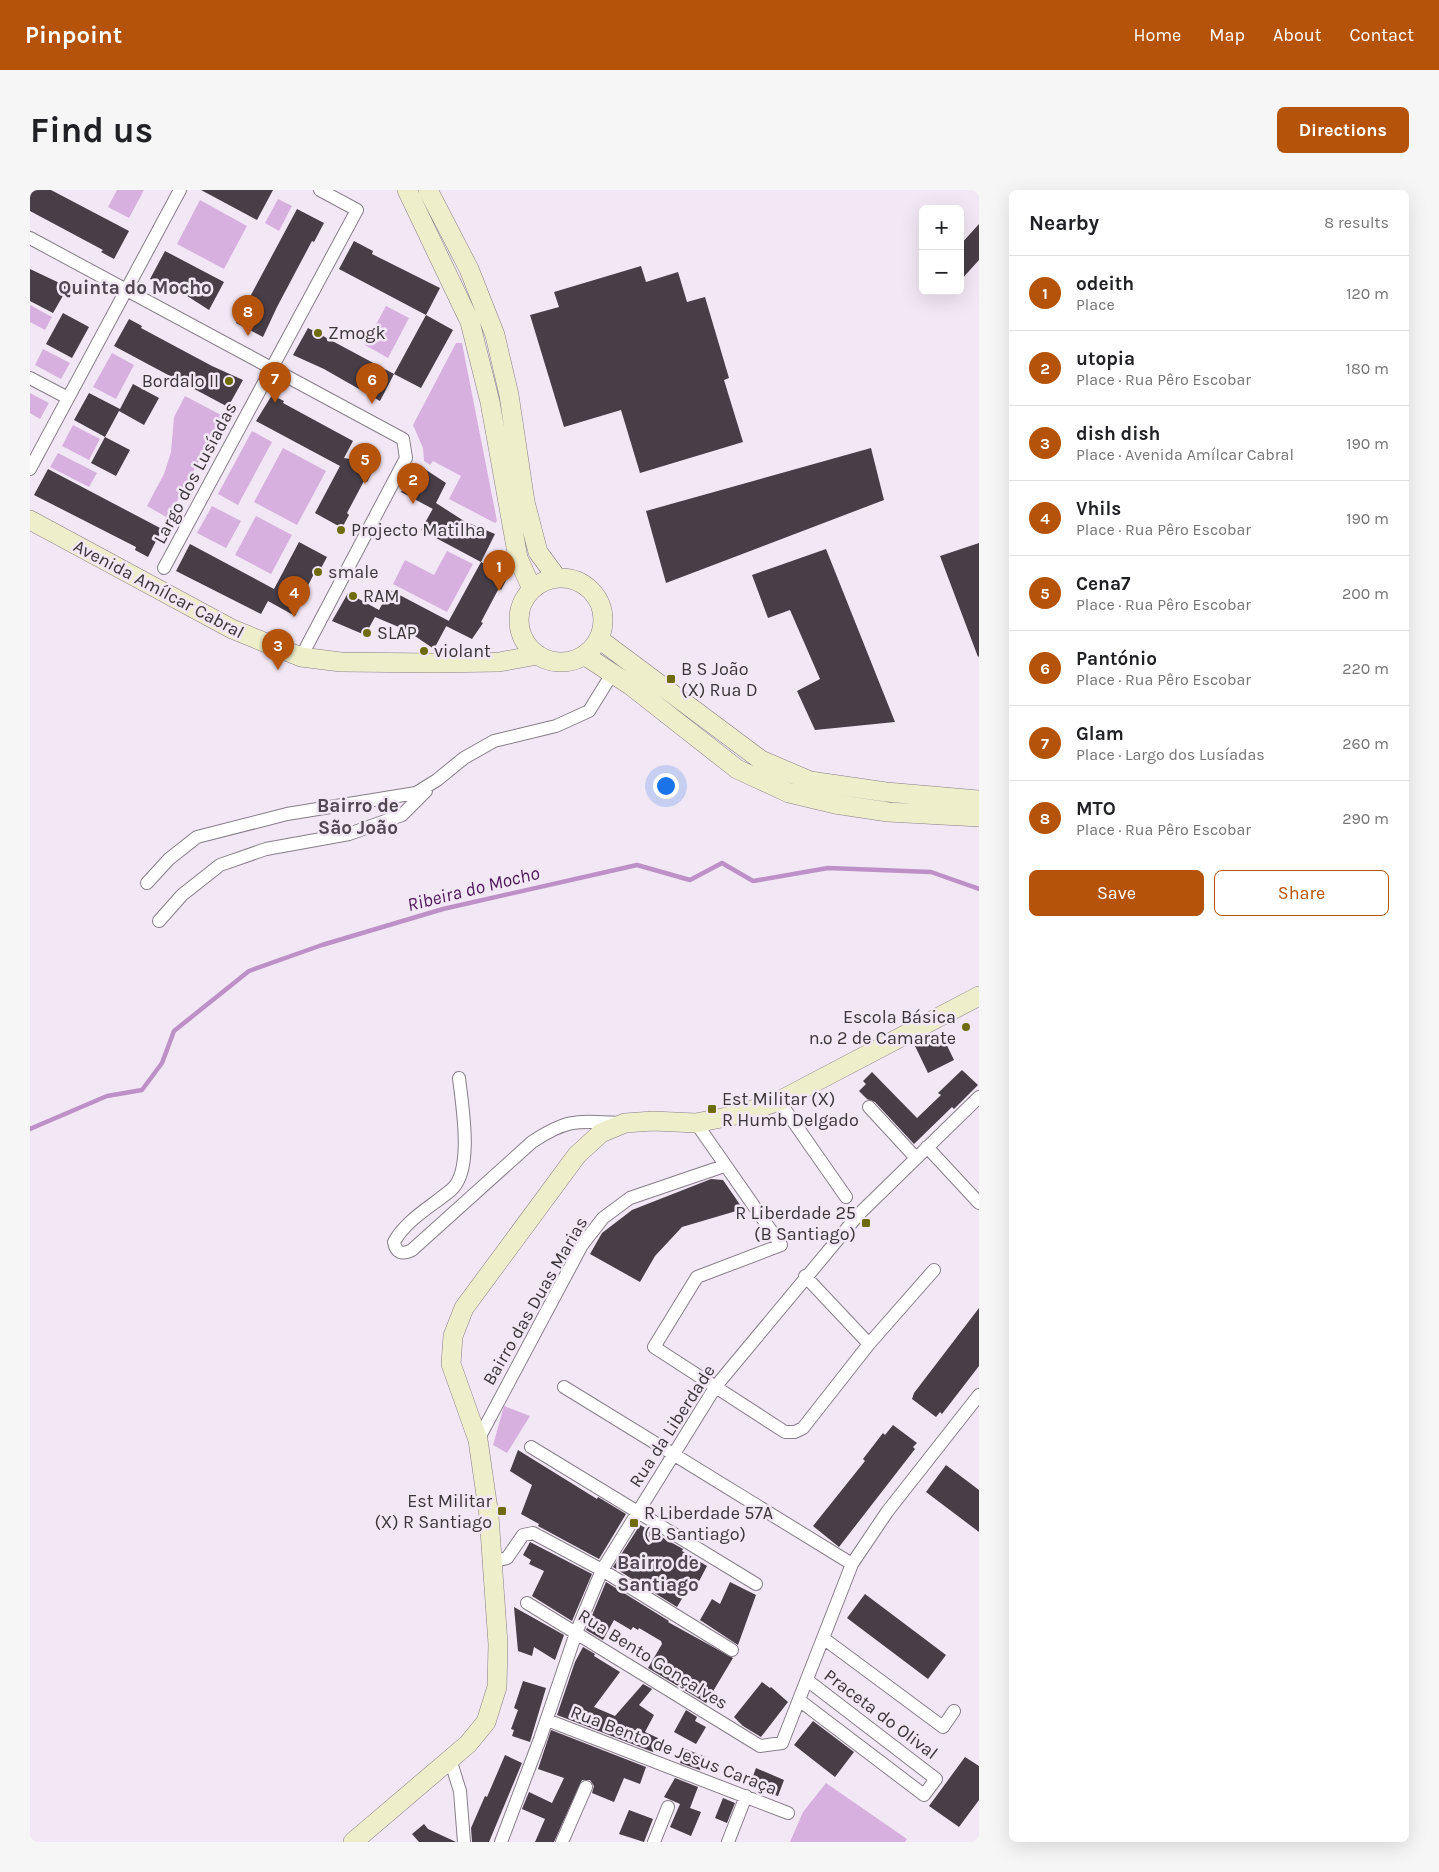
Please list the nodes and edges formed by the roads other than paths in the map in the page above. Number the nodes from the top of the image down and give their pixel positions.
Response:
1 (180, 190) edge
2 (320, 190) edge
3 (407, 190) edge
4 (428, 190) edge
5 (30, 238) edge
6 (127, 290) junction
7 (272, 368) junction
8 (30, 378) edge
9 (68, 398) junction
10 (30, 469) edge
11 (30, 520) edge
12 (164, 568) dead end
13 (557, 578) junction
14 (532, 589) junction
15 (520, 623) junction
16 (599, 640) junction
17 (538, 655) junction
18 (584, 655) junction
19 (300, 657) junction
20 (499, 662) junction
21 (612, 674) junction
22 (437, 780) junction
23 (979, 800) edge
24 (979, 817) edge
25 (147, 883) dead end
26 (159, 921) dead end
27 (979, 996) edge
28 (459, 1078) dead end
29 (979, 1097) edge
30 (779, 1101) junction
31 (869, 1108) dead end
32 (625, 1123) junction
33 (696, 1123) junction
34 (927, 1147) junction
35 (916, 1158) junction
36 (724, 1166) junction
37 (846, 1198) dead end
38 (979, 1204) edge
39 (934, 1270) dead end
40 (805, 1276) junction
41 (869, 1344) junction
42 (716, 1386) junction
43 (564, 1387) dead end
44 (979, 1394) edge
45 (478, 1440) junction
46 (531, 1447) dead end
47 (674, 1454) junction
48 (638, 1512) junction
49 (492, 1562) junction
50 (852, 1564) junction
51 (602, 1570) junction
52 (756, 1584) dead end
53 (528, 1603) dead end
54 (576, 1633) junction
55 (823, 1638) junction
56 (732, 1650) dead end
57 (807, 1680) junction
58 (799, 1700) junction
59 (954, 1711) dead end
60 (547, 1720) junction
61 (450, 1759) junction
62 (586, 1787) dead end
63 (746, 1796) junction
64 (668, 1807) dead end
65 (788, 1813) dead end
66 (353, 1842) edge
67 (464, 1842) edge
68 (501, 1842) edge
69 (562, 1842) edge
70 (654, 1842) edge
71 (728, 1842) edge

1 - 6 street
2 - 7 street, Largo dos Lusíadas
3 - 14 street
4 - 13 street
5 - 6 street
6 - 7 street
6 - 9 street
7 - 12 street, Largo dos Lusíadas
7 - 19 street
8 - 9 street
9 - 10 street
11 - 19 street, Avenida Amílcar Cabral
13 - 14 street
13 - 16 street
14 - 15 street
15 - 17 street
15 - 20 street
16 - 18 street
16 - 23 street
17 - 18 street
17 - 20 street, Avenida Amílcar Cabral
18 - 21 street
19 - 20 street, Avenida Amílcar Cabral
21 - 22 street
21 - 24 street
22 - 25 street
22 - 26 street
27 - 30 street
28 - 32 street
29 - 34 street, Rua da Liberdade
30 - 33 street
30 - 37 street
31 - 35 street
32 - 33 street
32 - 45 street
33 - 36 street
34 - 35 street, Rua da Liberdade
34 - 38 street
35 - 40 street, Rua da Liberdade
36 - 42 street
36 - 45 street, Bairro das Duas Marias
39 - 41 street
40 - 41 street
40 - 42 street, Rua da Liberdade
41 - 42 street
42 - 47 street, Rua da Liberdade
43 - 47 street
44 - 50 street
45 - 49 street
46 - 48 street
47 - 48 street, Rua da Liberdade
47 - 50 street
48 - 51 street, Rua da Liberdade
48 - 52 street
49 - 51 street
49 - 61 street
50 - 55 street
51 - 54 street, Rua da Liberdade
51 - 56 street
53 - 54 street, Rua Bento Gonçalves
54 - 58 street, Rua Bento Gonçalves
54 - 60 street, Rua da Liberdade
55 - 57 street
55 - 59 street
57 - 58 street
57 - 58 street, Praceta do Olival
60 - 63 street, Rua Bento de Jesus Caraça
60 - 68 street, Rua da Liberdade
61 - 66 street
61 - 67 street
62 - 69 street
63 - 65 street, Rua Bento de Jesus Caraça
63 - 71 street
64 - 70 street

